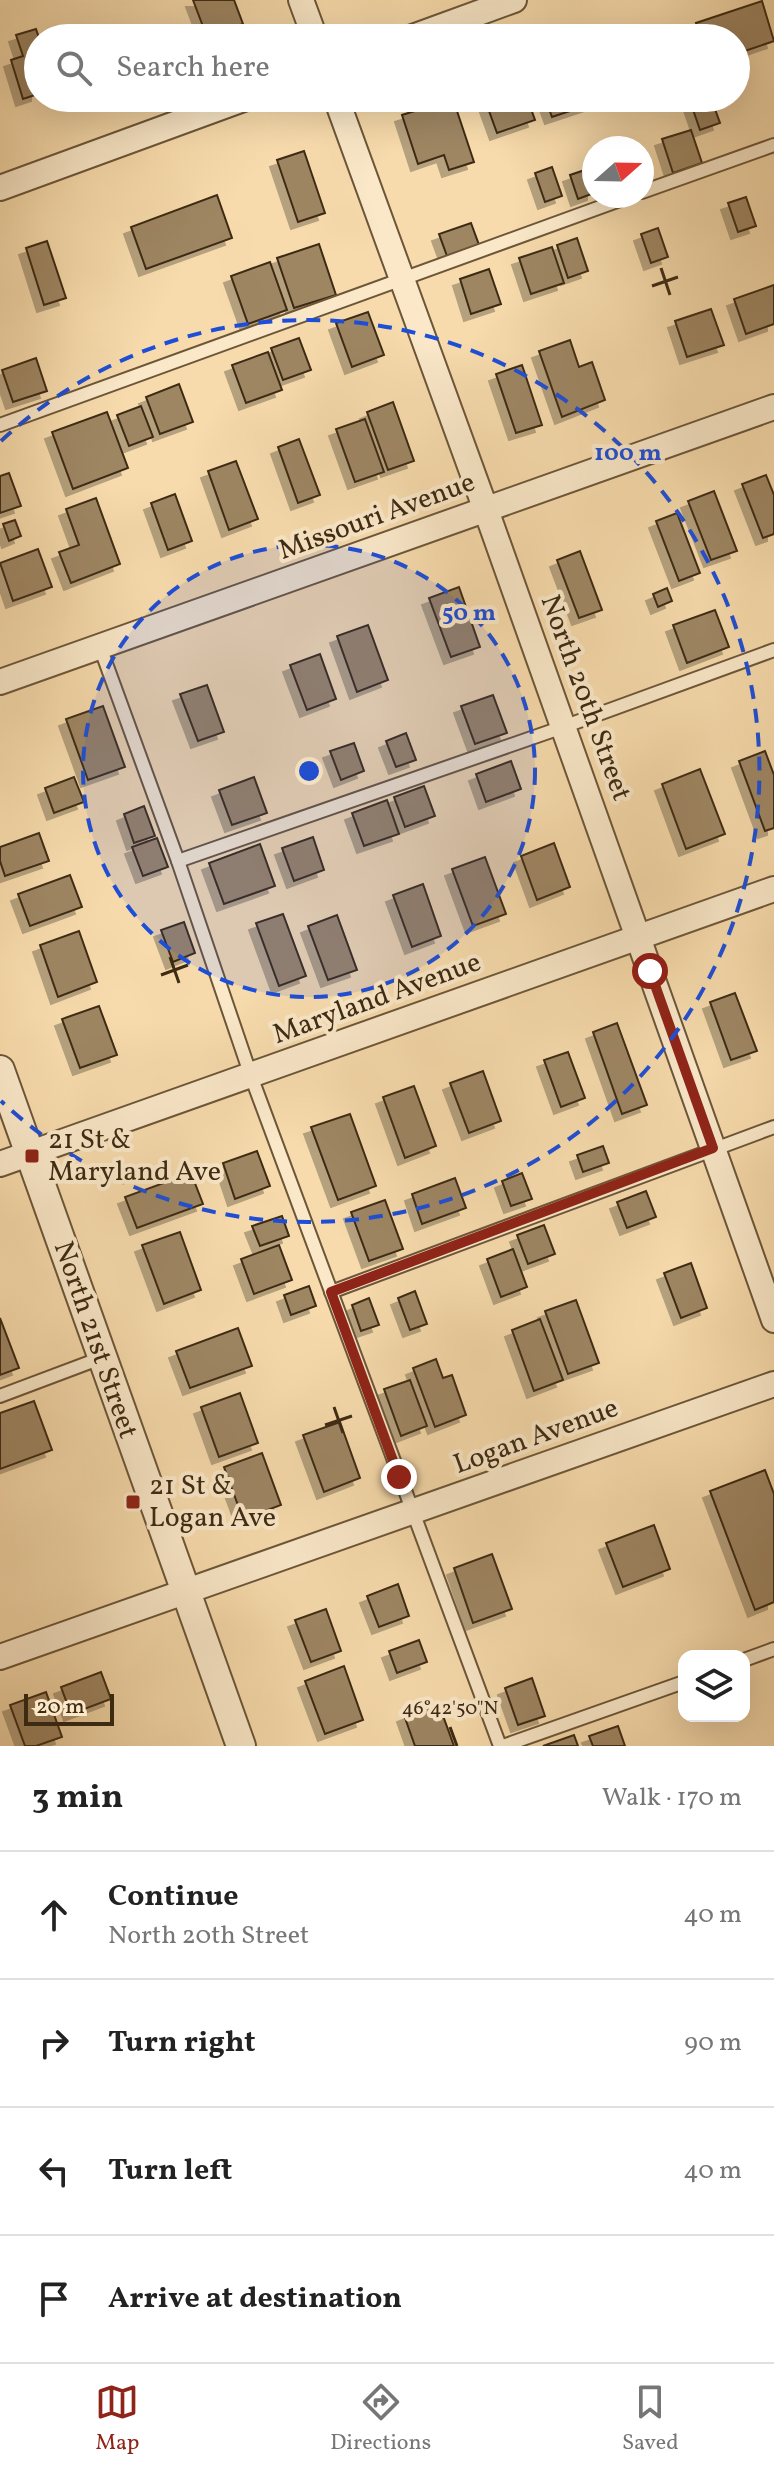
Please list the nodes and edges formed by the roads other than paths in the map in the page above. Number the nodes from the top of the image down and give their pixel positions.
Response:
1 (301, 0) edge
2 (514, 0) edge
3 (310, 24) edge
4 (448, 24) edge
5 (208, 112) edge
6 (341, 112) edge
7 (774, 145) edge
8 (0, 188) edge
9 (654, 188) edge
10 (597, 208) edge
11 (401, 278) junction
12 (774, 407) edge
13 (0, 425) edge
14 (486, 510) junction
15 (100, 647) junction
16 (774, 650) edge
17 (0, 682) edge
18 (563, 727) junction
19 (178, 861) junction
20 (774, 889) edge
21 (639, 938) junction
22 (0, 1070) edge
23 (251, 1076) junction
24 (774, 1127) edge
25 (713, 1148) junction
26 (30, 1154) junction
27 (0, 1164) edge
28 (331, 1292) junction
29 (774, 1320) edge
30 (101, 1358) junction
31 (774, 1384) edge
32 (0, 1396) edge
33 (412, 1513) junction
34 (186, 1592) junction
35 (774, 1649) edge
36 (0, 1657) edge
37 (750, 1658) edge
38 (678, 1684) edge
39 (241, 1746) edge
40 (502, 1746) edge

1 - 3 street
2 - 4 street
5 - 8 street
6 - 11 street, North 20th Street
7 - 9 lane
10 - 11 lane
11 - 13 lane
11 - 14 street, North 20th Street
12 - 14 street, Missouri Avenue
14 - 15 street, Missouri Avenue
14 - 18 street, North 20th Street
15 - 17 street, Missouri Avenue
15 - 19 lane
16 - 18 lane
18 - 19 lane
18 - 21 street, North 20th Street
19 - 23 lane
20 - 21 street, Maryland Avenue
21 - 23 street, Maryland Avenue
21 - 25 street, North 20th Street
22 - 26 street, North 21st Street
23 - 26 street, Maryland Avenue
23 - 28 lane
24 - 25 lane
25 - 28 lane
25 - 29 street, North 20th Street
26 - 27 street, Maryland Avenue
26 - 30 street, North 21st Street
28 - 33 lane
30 - 32 lane
30 - 34 street, North 21st Street
31 - 33 street, Logan Avenue
33 - 34 street, Logan Avenue
33 - 40 lane
34 - 36 street, Logan Avenue
34 - 39 street, North 21st Street
35 - 37 lane
38 - 40 lane

